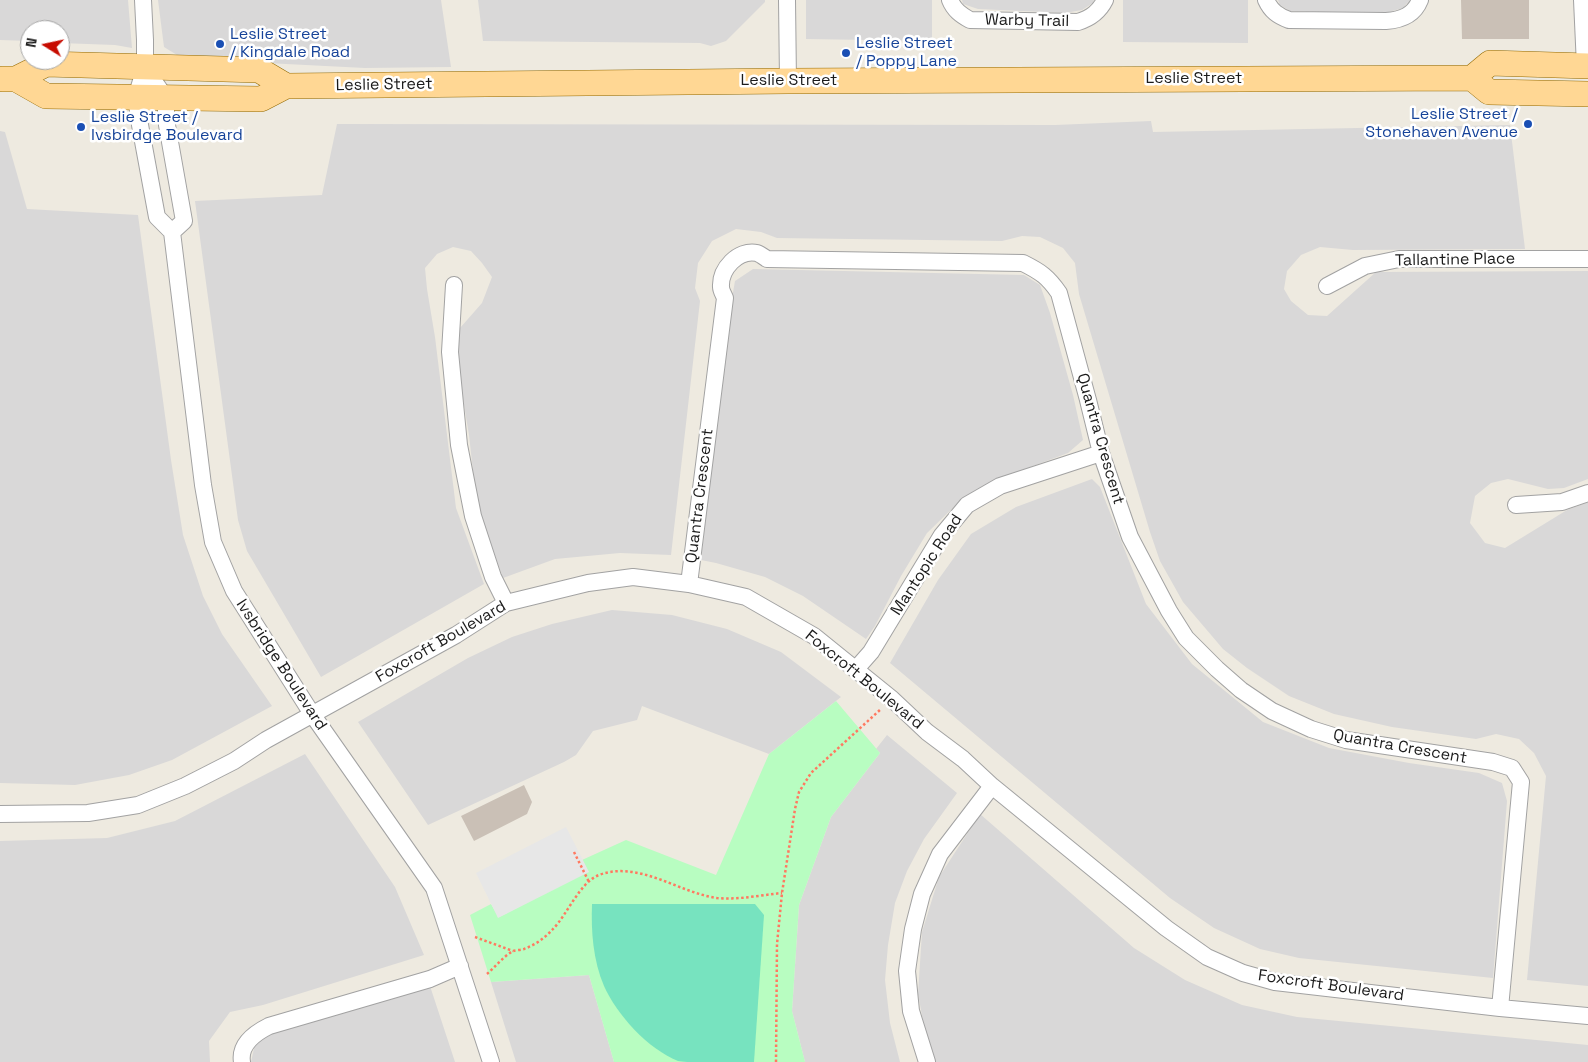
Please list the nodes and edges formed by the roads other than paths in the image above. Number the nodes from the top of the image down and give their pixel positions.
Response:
1 (142, 0) edge
2 (787, 0) edge
3 (950, 0) edge
4 (1105, 0) edge
5 (1266, 0) edge
6 (1420, 0) edge
7 (1582, 0) edge
8 (1586, 66) edge
9 (145, 68) junction
10 (1472, 78) junction
11 (8, 79) edge
12 (788, 81) junction
13 (286, 86) junction
14 (1588, 94) edge
15 (136, 97) junction
16 (165, 97) junction
17 (172, 232) junction
18 (1588, 260) edge
19 (454, 285) dead end
20 (1327, 286) dead end
21 (1101, 453) junction
22 (1588, 493) edge
23 (1516, 505) dead end
24 (689, 584) junction
25 (506, 603) junction
26 (856, 670) junction
27 (312, 714) junction
28 (992, 786) junction
29 (0, 814) edge
30 (460, 966) junction
31 (1500, 1008) junction
32 (1588, 1016) edge
33 (242, 1062) edge
34 (491, 1062) edge
35 (927, 1062) edge

1 - 9 street
2 - 12 street
3 - 4 street, Warby Trail
5 - 6 street
7 - 8 street
8 - 10 main road
9 - 11 main road, Leslie Street
9 - 13 main road, Leslie Street
9 - 15 street
9 - 16 street
10 - 12 main road, Leslie Street
10 - 14 main road
11 - 15 main road, Leslie Street
12 - 13 main road, Leslie Street
13 - 16 main road, Leslie Street
15 - 16 main road, Leslie Street
15 - 17 street
16 - 17 street
17 - 27 street, Ivsbridge Boulevard
18 - 20 street, Tallantine Place
19 - 25 street
21 - 24 street, Quantra Crescent
21 - 26 street, Mantopic Road
21 - 31 street, Quantra Crescent
22 - 23 street
24 - 25 street, Foxcroft Boulevard
24 - 26 street, Foxcroft Boulevard
25 - 27 street, Foxcroft Boulevard
26 - 28 street, Foxcroft Boulevard
27 - 29 street, Foxcroft Boulevard
27 - 30 street, Ivsbridge Boulevard
28 - 31 street, Foxcroft Boulevard
28 - 35 street
30 - 33 street
30 - 34 street, Ivsbridge Boulevard
31 - 32 street, Foxcroft Boulevard

